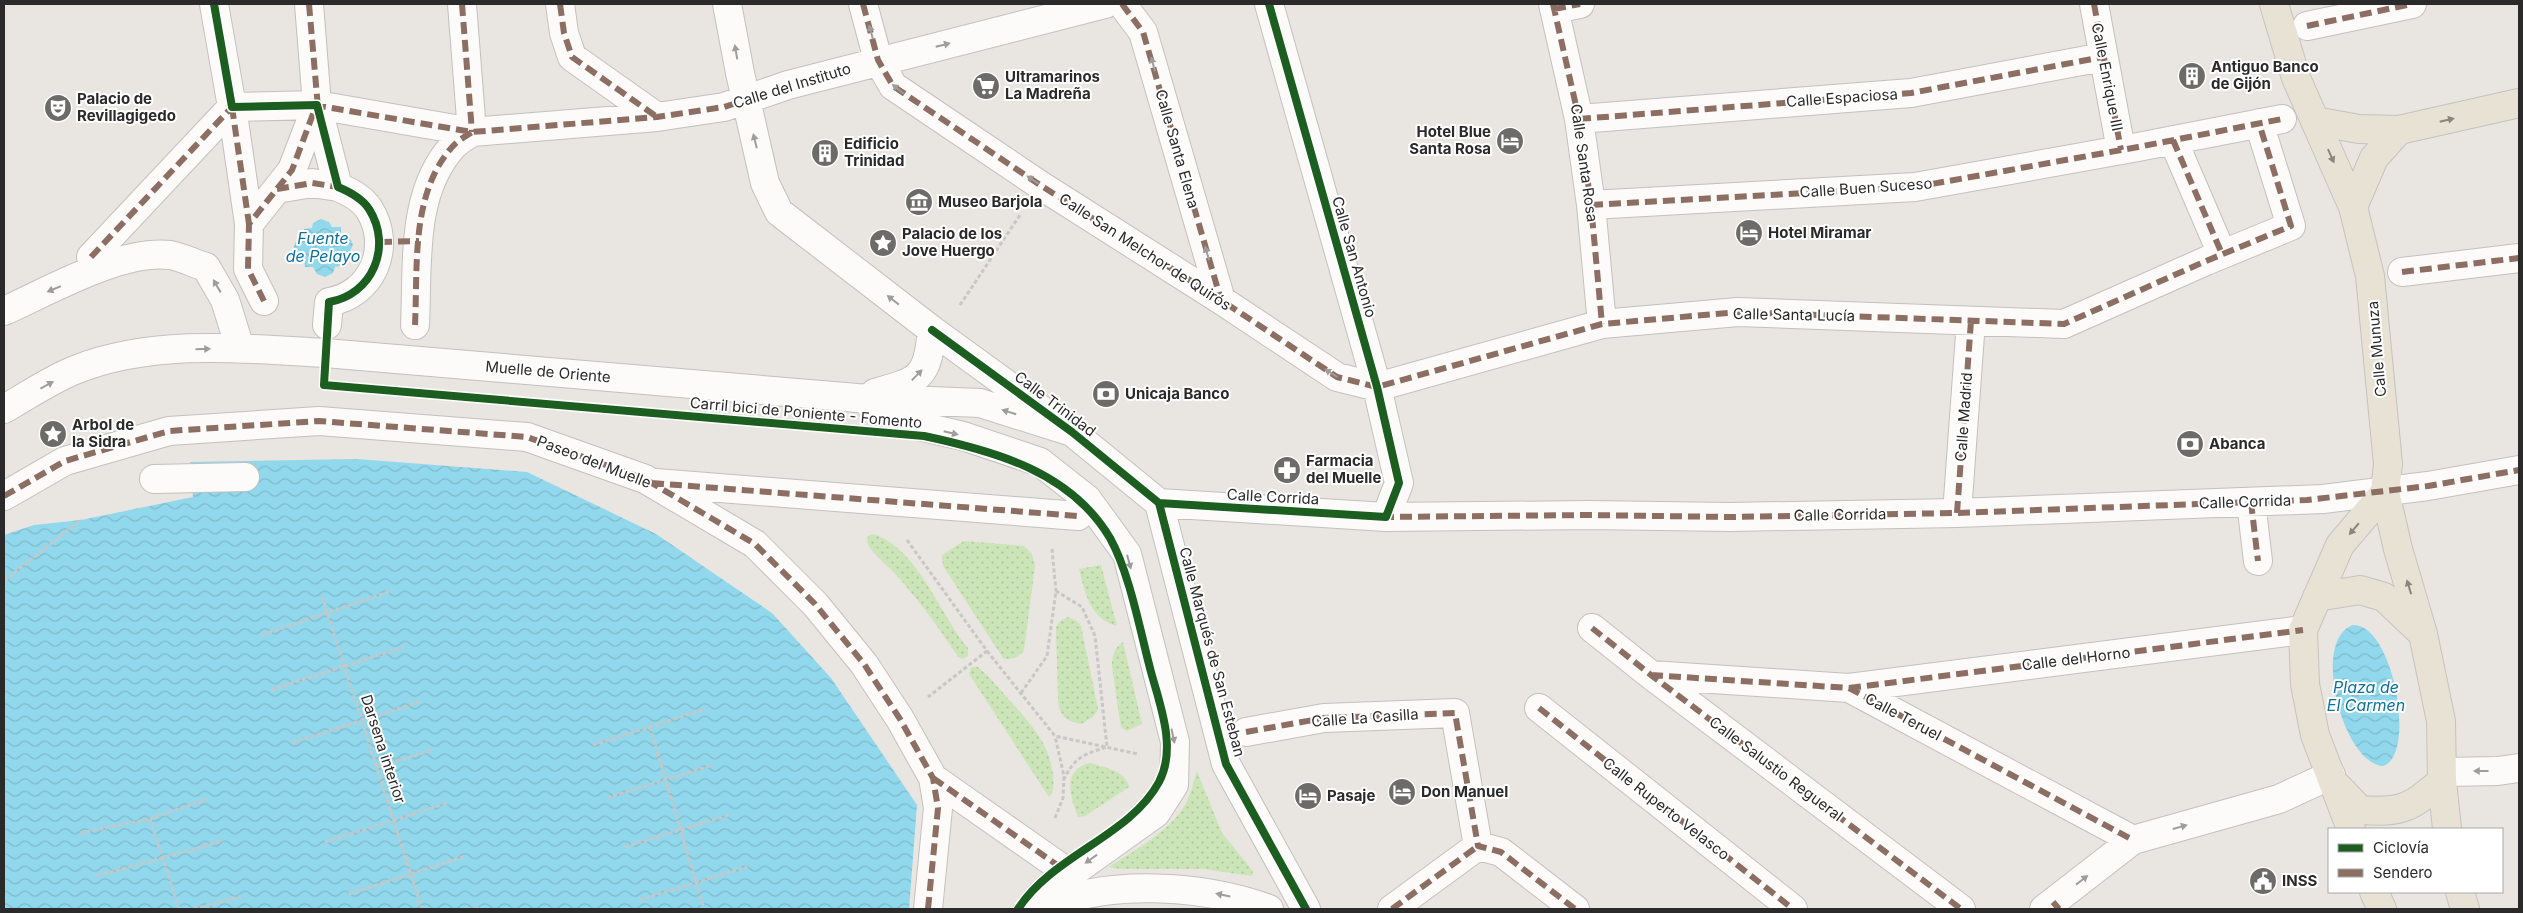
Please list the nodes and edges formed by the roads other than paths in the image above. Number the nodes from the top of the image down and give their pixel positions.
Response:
1 (214, 4) edge
2 (309, 4) edge
3 (462, 4) edge
4 (560, 4) edge
5 (727, 4) edge
6 (863, 4) edge
7 (1105, 4) edge
8 (1122, 4) edge
9 (1269, 4) edge
10 (2094, 4) edge
11 (2274, 4) edge
12 (2412, 4) edge
13 (1562, 5) edge
14 (2307, 26) dead end
15 (2103, 57) junction
16 (878, 60) junction
17 (746, 100) junction
18 (2519, 103) edge
19 (317, 105) junction
20 (232, 107) junction
21 (657, 117) junction
22 (1579, 119) junction
23 (2273, 121) joint
24 (2315, 121) junction
25 (2399, 130) junction
26 (472, 132) junction
27 (2173, 140) junction
28 (2130, 149) junction
29 (338, 187) junction
30 (276, 189) junction
31 (2357, 196) junction
32 (1591, 205) junction
33 (249, 224) junction
34 (419, 241) junction
35 (380, 242) junction
36 (90, 257) dead end
37 (2214, 257) junction
38 (2519, 258) edge
39 (2402, 272) dead end
40 (1221, 300) junction
41 (264, 301) dead end
42 (4, 311) edge
43 (1971, 320) junction
44 (1602, 324) junction
45 (327, 325) dead end
46 (415, 325) dead end
47 (932, 330) junction
48 (240, 348) junction
49 (1377, 387) junction
50 (856, 398) junction
51 (4, 409) edge
52 (1072, 432) junction
53 (2519, 470) edge
54 (244, 477) dead end
55 (154, 480) dead end
56 (650, 482) junction
57 (2385, 492) junction
58 (4, 496) edge
59 (2252, 502) junction
60 (1159, 503) junction
61 (1957, 513) junction
62 (1078, 516) dead end
63 (1386, 517) junction
64 (2258, 561) dead end
65 (2317, 597) junction
66 (1592, 628) dead end
67 (2302, 630) junction
68 (2423, 634) junction
69 (1651, 675) junction
70 (1849, 688) junction
71 (1539, 708) dead end
72 (1246, 732) dead end
73 (2519, 768) edge
74 (2442, 776) junction
75 (933, 778) junction
76 (2332, 779) junction
77 (2351, 828) edge
78 (2447, 828) edge
79 (2133, 840) junction
80 (1478, 846) junction
81 (1060, 867) dead end
82 (2374, 893) edge
83 (2460, 893) edge
84 (2052, 907) edge
85 (928, 909) edge
86 (1040, 909) edge
87 (1269, 909) edge
88 (1306, 909) edge
89 (1392, 909) edge
90 (1575, 909) edge
91 (1793, 909) edge
92 (1961, 909) edge
93 (2382, 909) edge
94 (2465, 909) edge

1 - 20 street
2 - 19 street
3 - 26 street
4 - 21 street
17 -> 5 street, Calle Trinidad
16 -> 6 street, Calle San Melchor de Quirós
16 -> 7 street, Calle del Instituto
40 -> 8 street, Calle Santa Elena
9 - 49 street, Calle San Antonio
10 - 15 street, Calle Enrique III
11 - 24 main road, Calle Munuza
12 - 14 street
13 - 22 street, Calle Santa Rosa
15 - 22 street, Calle Espaciosa
15 - 28 street, Calle Enrique III
16 - 17 street, Calle del Instituto
40 -> 16 street, Calle San Melchor de Quirós
17 - 21 street, Calle del Instituto
47 -> 17 street, Calle Trinidad
25 -> 18 main road
19 - 20 street, Calle del Instituto
19 - 26 street, Calle del Instituto
19 - 29 street
19 - 30 street
20 - 33 street
20 - 36 street
21 - 26 street, Calle del Instituto
22 - 32 street, Calle Santa Rosa
23 - 27 street, Calle Buen Suceso
23 - 37 street, Calle Santa Lucía
24 - 25 main road
24 -> 31 main road, Calle Munuza
25 - 31 main road
26 - 34 street
27 - 28 street, Calle Buen Suceso
27 - 37 street
28 - 32 street, Calle Buen Suceso
29 - 30 street
29 - 35 street
30 - 33 street
31 - 57 main road, Calle Munuza
32 - 44 street, Calle Santa Rosa
33 - 41 street
34 - 35 street
34 - 46 street
35 - 45 street
37 - 43 street, Calle Santa Lucía
38 - 39 street
49 -> 40 street, Calle San Melchor de Quirós
48 -> 42 street
43 - 44 street, Calle Santa Lucía
43 - 61 street, Calle Madrid
44 - 49 street, Calle Santa Lucía
50 -> 47 street, Muelle de Oriente
47 - 52 street, Calle Trinidad
48 - 50 street, Muelle de Oriente
51 -> 48 street, Muelle de Oriente
49 - 63 street, Calle San Antonio
52 -> 50 street, Muelle de Oriente
50 -> 86 street, Muelle de Oriente
52 - 60 street, Calle Trinidad
53 - 57 street, Calle Corrida
54 - 55 street
56 - 58 street, Paseo del Muelle
56 - 62 street
56 - 75 street, Paseo del Muelle
57 - 59 street, Calle Corrida
57 -> 65 main road
68 -> 57 main road
59 - 61 street, Calle Corrida
59 - 64 street
60 - 63 street, Calle Corrida
60 - 88 street, Calle Marqués de San Esteban
61 - 63 street, Calle Corrida
65 - 67 main road
65 - 68 main road
66 - 69 street, Calle Salustio Regueral
67 - 70 street, Calle del Horno
67 - 76 main road
68 - 74 main road
69 - 70 street, Calle Teruel
69 - 92 street, Calle Salustio Regueral
70 - 79 street, Calle Teruel
71 - 91 street, Calle Ruperto Velasco
72 - 80 street, Calle La Casilla
73 -> 74 street
74 - 76 main road
74 - 78 main road
75 - 81 street
75 - 85 street, Paseo del Muelle
76 - 77 main road
79 -> 76 street
84 -> 79 street
80 - 89 street
80 - 90 street
82 - 93 main road
83 - 94 main road
87 -> 86 street

